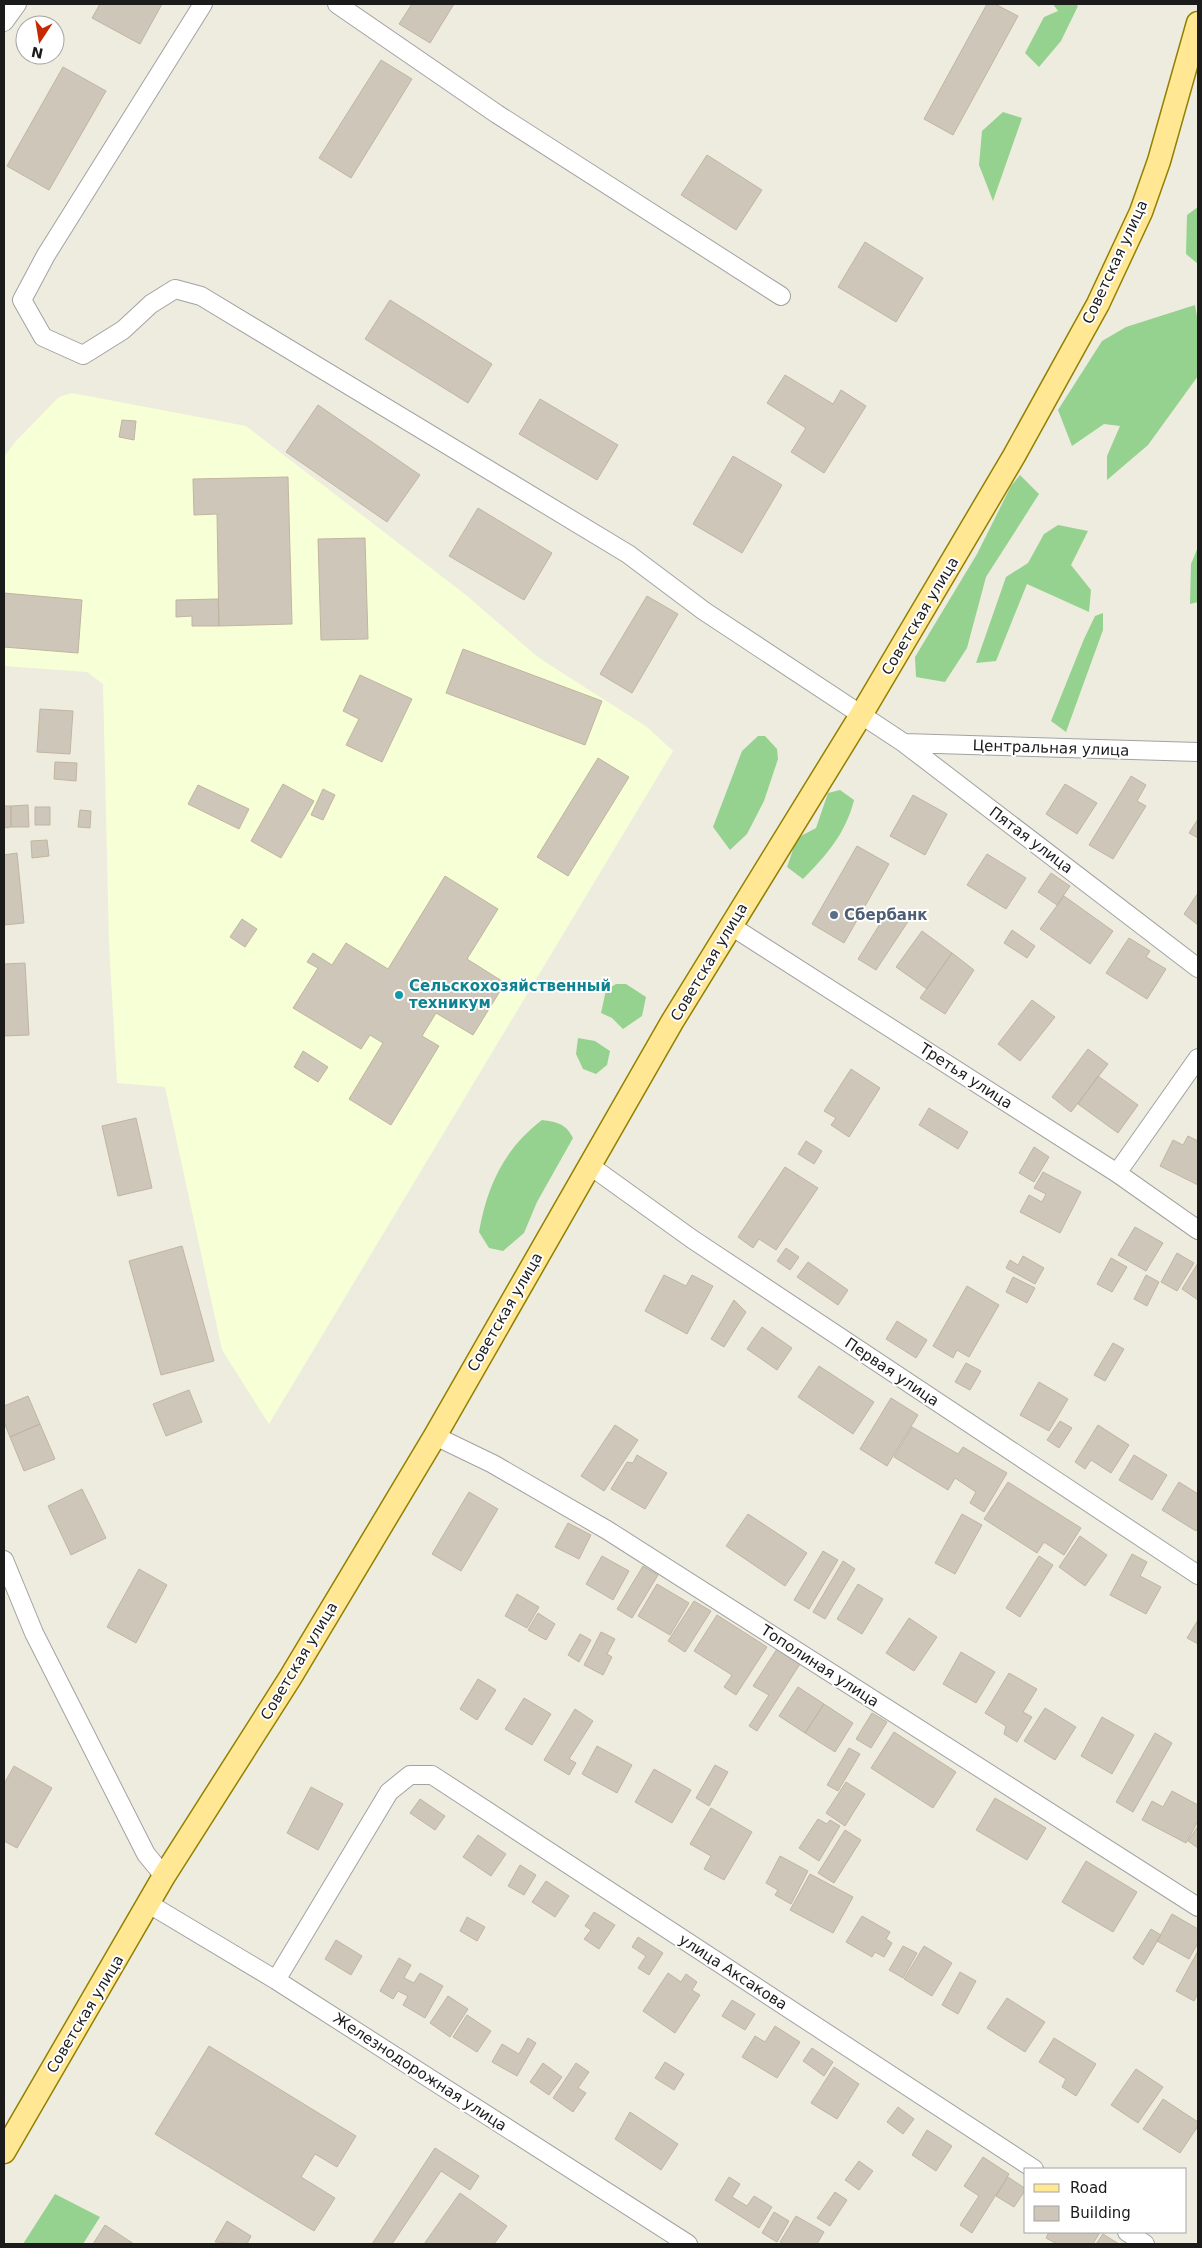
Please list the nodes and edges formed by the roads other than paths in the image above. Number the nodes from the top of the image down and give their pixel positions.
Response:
1 (17, 4) edge
2 (204, 4) edge
3 (337, 4) edge
4 (4, 22) edge
5 (1198, 23) edge
6 (781, 296) dead end
7 (861, 715) junction
8 (904, 743) junction
9 (1198, 752) edge
10 (731, 926) junction
11 (1198, 968) edge
12 (1198, 1058) edge
13 (589, 1165) junction
14 (1117, 1173) junction
15 (1198, 1230) edge
16 (435, 1436) junction
17 (4, 1560) edge
18 (1198, 1574) edge
19 (164, 1876) junction
20 (149, 1904) junction
21 (1198, 1907) edge
22 (276, 1980) junction
23 (4, 2152) edge
24 (1032, 2168) edge
25 (1128, 2233) edge
26 (688, 2244) edge
27 (1145, 2244) edge

1 - 4 street
2 - 7 street, Пятая улица
3 - 6 street
5 - 7 main road, Советская улица
7 - 8 street, Пятая улица
7 - 10 main road, Советская улица
8 - 9 street, Центральная улица
8 - 11 street, Пятая улица
10 - 13 main road, Советская улица
10 - 14 street, Третья улица
12 - 14 street
13 - 16 main road, Советская улица
13 - 18 street, Первая улица
14 - 15 street, Третья улица
16 - 19 main road, Советская улица
16 - 21 street, Тополиная улица
17 - 19 street
19 - 20 main road, Советская улица
20 - 22 street, Железнодорожная улица
20 - 23 main road, Советская улица
22 - 24 street, улица Аксакова
22 - 26 street, Железнодорожная улица
25 - 27 street

